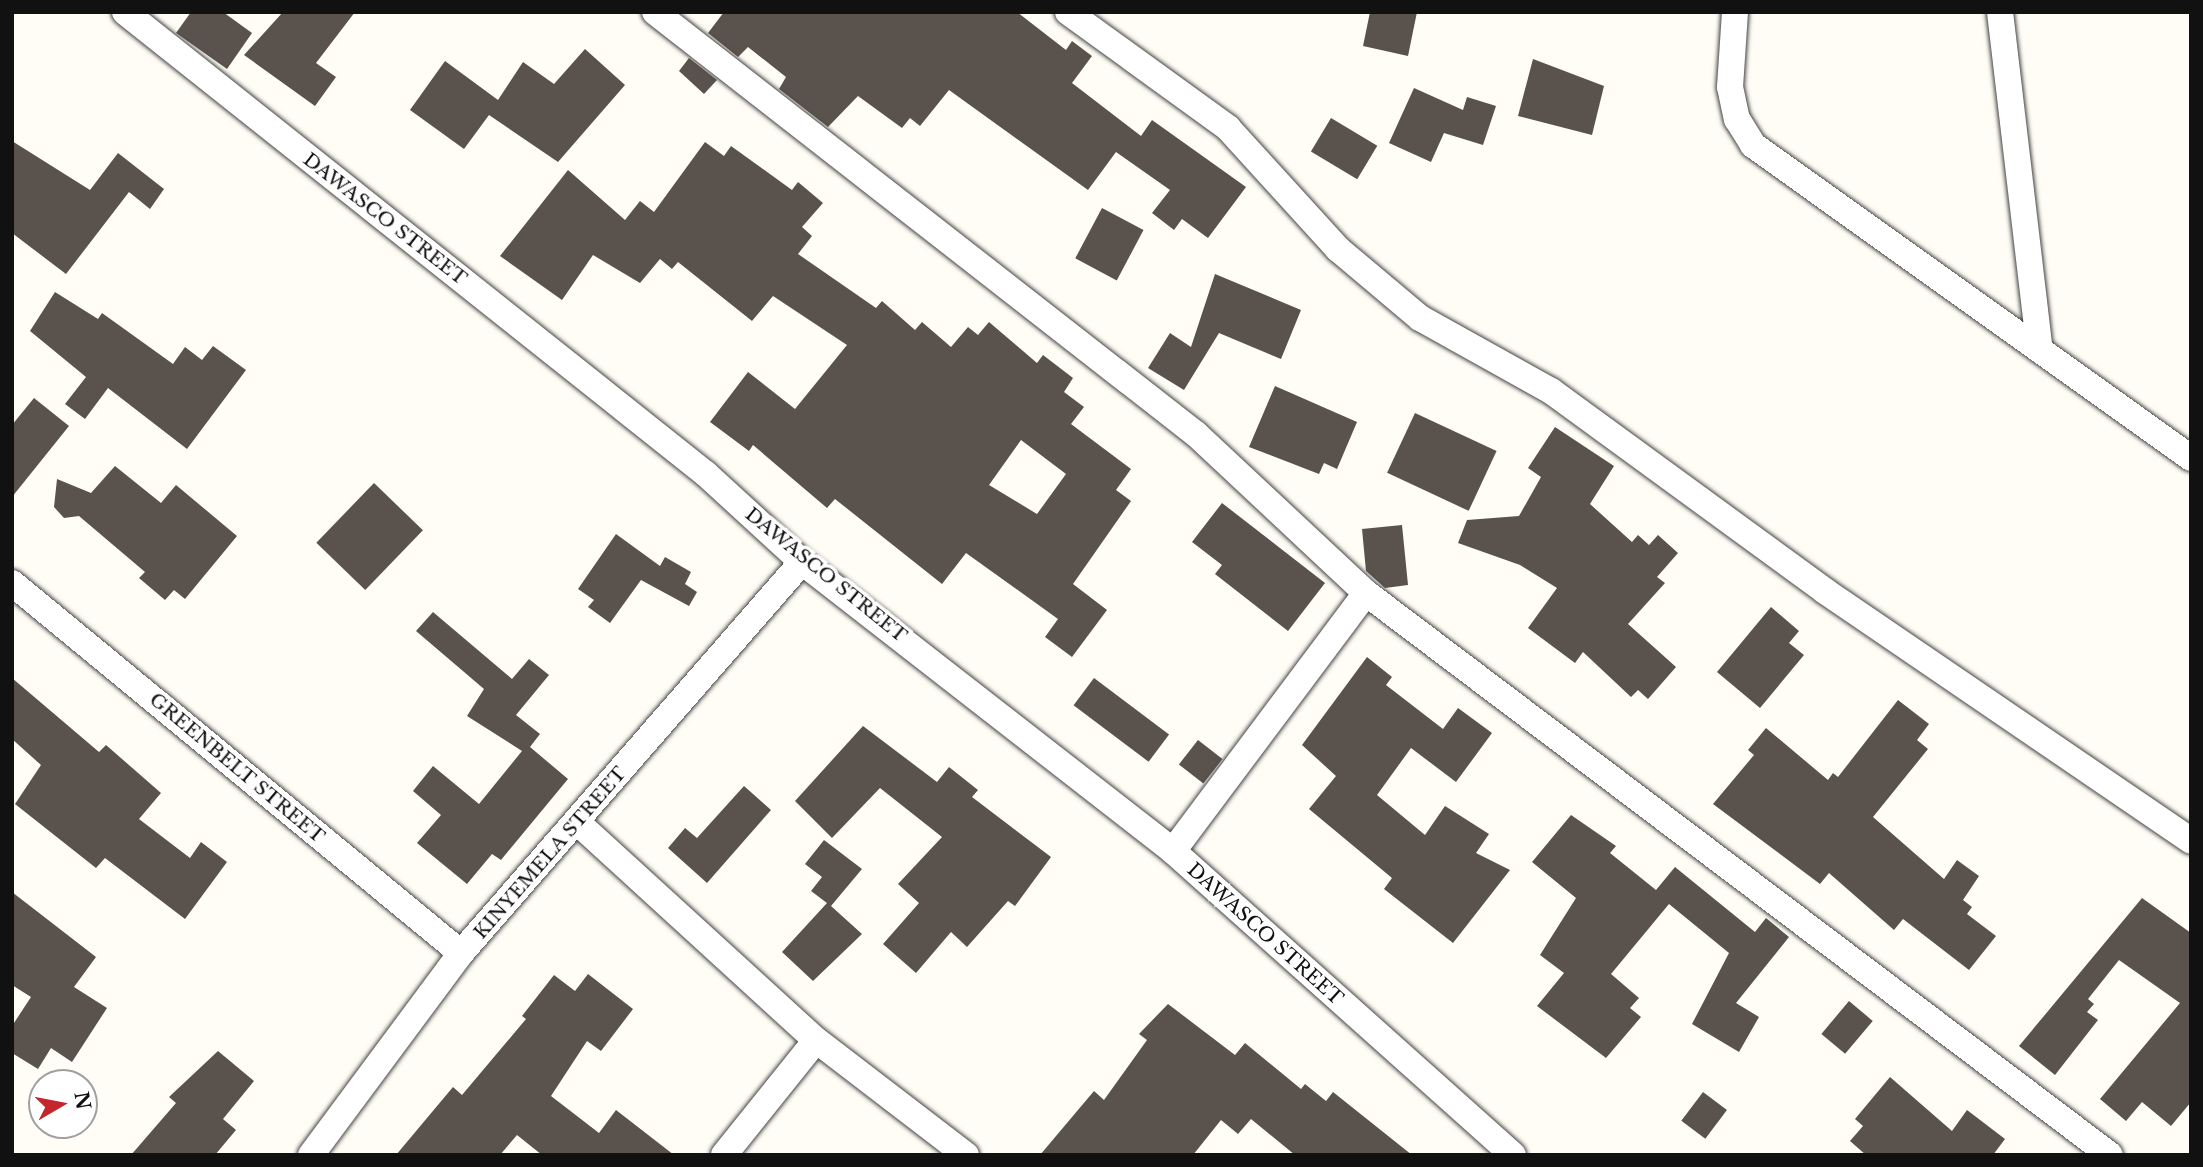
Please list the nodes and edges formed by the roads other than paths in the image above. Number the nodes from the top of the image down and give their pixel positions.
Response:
1 (125, 12) edge
2 (655, 12) edge
3 (1068, 12) edge
4 (1735, 12) edge
5 (2000, 12) edge
6 (2040, 350) junction
7 (2191, 458) edge
8 (802, 562) junction
9 (12, 583) edge
10 (1366, 593) junction
11 (577, 822) junction
12 (2191, 841) edge
13 (1173, 851) junction
14 (461, 953) junction
15 (816, 1041) junction
16 (311, 1155) edge
17 (724, 1155) edge
18 (966, 1155) edge
19 (1513, 1155) edge
20 (2110, 1155) edge

1 - 8 street, DAWASCO STREET
2 - 10 street
3 - 12 street
4 - 6 street
5 - 6 street
6 - 7 street
8 - 11 street, KINYEMELA STREET
8 - 13 street, DAWASCO STREET
9 - 14 street, GREENBELT STREET
10 - 13 street
10 - 20 street
11 - 14 street, KINYEMELA STREET
11 - 15 street
13 - 19 street, DAWASCO STREET
14 - 16 street, KINYEMELA STREET
15 - 17 street
15 - 18 street

